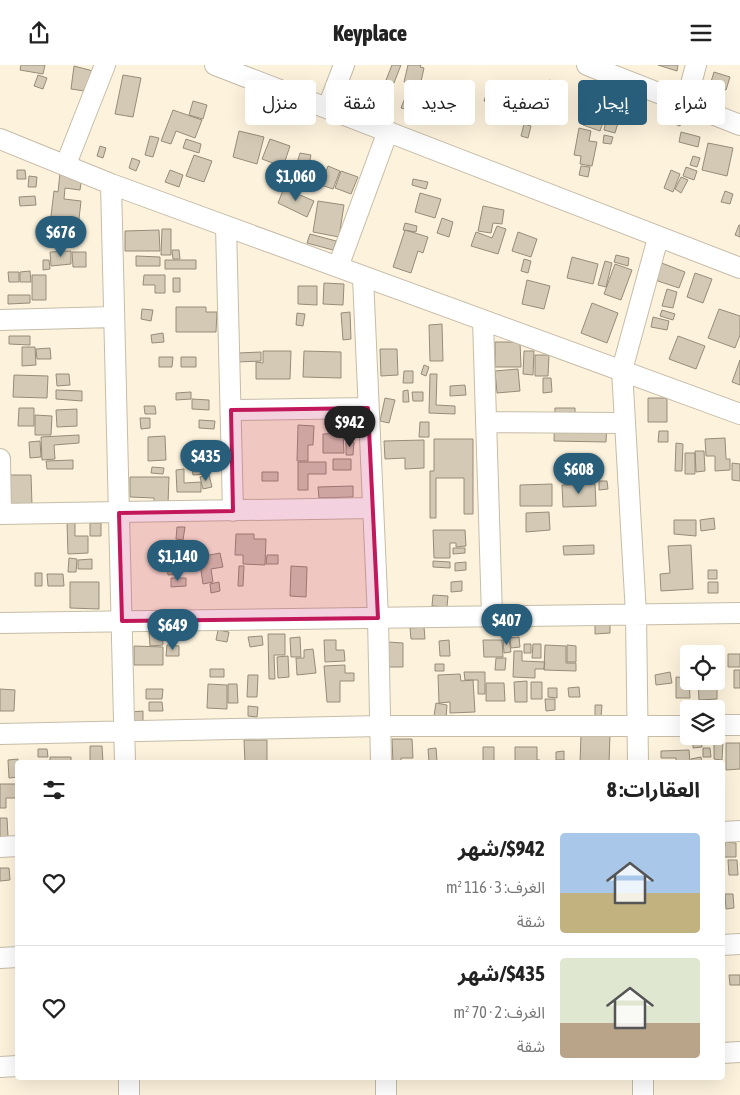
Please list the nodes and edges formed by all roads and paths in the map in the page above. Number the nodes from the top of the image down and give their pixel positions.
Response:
1 (105, 65) edge
2 (215, 65) edge
3 (344, 65) edge
4 (696, 65) edge
5 (595, 67) edge
6 (338, 80) edge
7 (692, 80) edge
8 (657, 92) edge
9 (326, 106) edge
10 (725, 119) edge
11 (373, 125) edge
12 (740, 125) edge
13 (388, 131) junction
14 (0, 139) edge
15 (66, 164) junction
16 (111, 184) junction
17 (226, 226) junction
18 (658, 238) junction
19 (338, 267) junction
20 (740, 268) edge
21 (364, 277) junction
22 (113, 317) junction
23 (0, 320) edge
24 (483, 320) junction
25 (622, 370) junction
26 (368, 408) junction
27 (231, 410) junction
28 (740, 414) edge
29 (486, 422) junction
30 (625, 423) junction
31 (0, 459) edge
32 (372, 508) junction
33 (233, 511) junction
34 (119, 513) junction
35 (1, 514) edge
36 (740, 613) edge
37 (636, 614) junction
38 (492, 616) junction
39 (378, 618) junction
40 (122, 621) junction
41 (0, 623) edge
42 (725, 725) edge
43 (740, 725) edge
44 (380, 726) junction
45 (680, 726) edge
46 (638, 727) junction
47 (125, 731) junction
48 (0, 734) edge
49 (125, 760) edge
50 (381, 760) edge
51 (638, 760) edge
52 (740, 831) edge
53 (725, 832) edge
54 (15, 846) edge
55 (0, 847) edge
56 (740, 944) edge
57 (725, 945) edge
58 (15, 957) edge
59 (0, 958) edge
60 (740, 1052) edge
61 (725, 1053) edge
62 (15, 1066) edge
63 (0, 1067) edge
64 (129, 1080) edge
65 (386, 1080) edge
66 (643, 1080) edge
67 (129, 1095) edge
68 (386, 1095) edge
69 (643, 1095) edge

1 - 15 street
2 - 9 street
3 - 6 street
4 - 7 street
5 - 8 street
10 - 12 street
11 - 13 street
13 - 18 street
13 - 19 street
14 - 15 street
15 - 16 street
16 - 17 street
16 - 22 street
17 - 19 street
17 - 27 street
18 - 20 street
18 - 25 street
19 - 21 street
21 - 24 street
21 - 26 street
22 - 23 street
22 - 34 street
24 - 25 street
24 - 29 street
25 - 28 street
25 - 30 street
26 - 27 street
26 - 32 street
27 - 33 street
29 - 30 street
29 - 38 street
30 - 37 street
31 - 35 street
32 - 33 street
32 - 39 street
33 - 34 street
34 - 35 street
34 - 40 street
36 - 37 street
37 - 38 street
37 - 46 street
38 - 39 street
39 - 40 street
39 - 44 street
40 - 41 street
40 - 47 street
42 - 43 street
44 - 46 street
44 - 47 street
44 - 50 street
45 - 46 street
46 - 51 street
47 - 48 street
47 - 49 street
52 - 53 street
54 - 55 street
56 - 57 street
58 - 59 street
60 - 61 street
62 - 63 street
64 - 67 street
65 - 68 street
66 - 69 street

